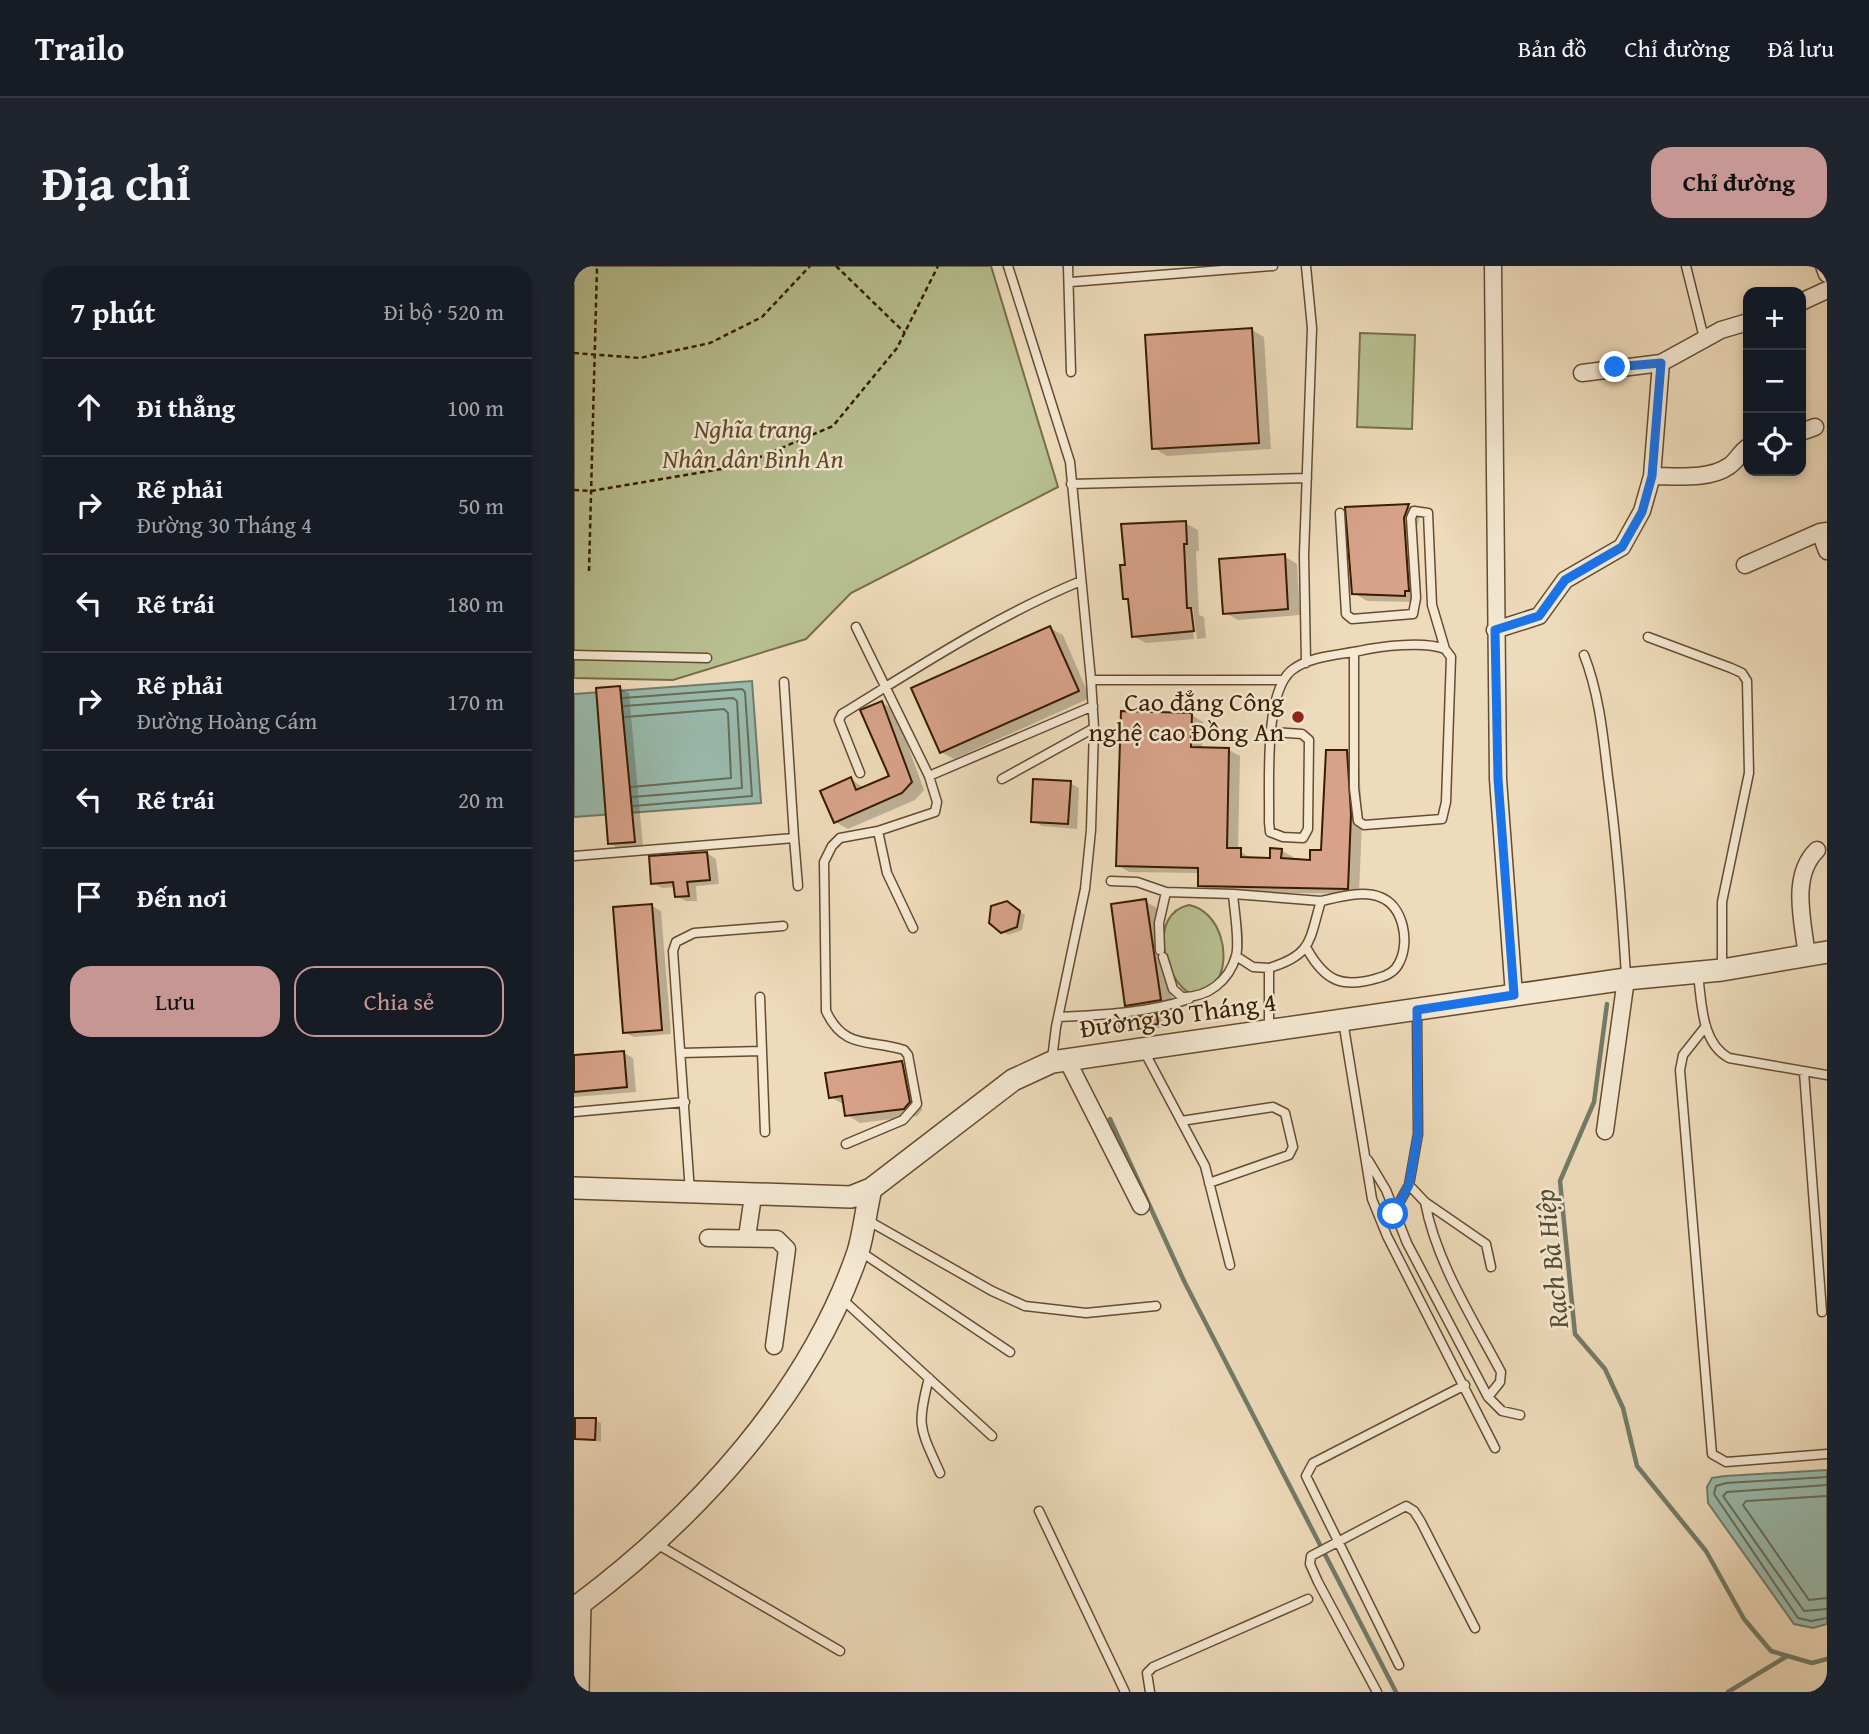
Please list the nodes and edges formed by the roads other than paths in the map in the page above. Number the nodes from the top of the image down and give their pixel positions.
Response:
1 (1007, 266) edge
2 (1068, 266) edge
3 (1273, 266) edge
4 (1306, 266) edge
5 (1493, 266) edge
6 (1686, 266) edge
7 (1824, 266) edge
8 (1827, 274) edge
9 (1071, 282) junction
10 (1827, 290) edge
11 (1806, 300) edge
12 (1743, 324) edge
13 (1704, 338) junction
14 (1661, 363) junction
15 (1071, 372) dead end
16 (1582, 373) dead end
17 (1743, 450) edge
18 (1652, 476) junction
19 (1307, 478) junction
20 (1071, 484) junction
21 (1340, 513) dead end
22 (1824, 532) edge
23 (1827, 551) edge
24 (1745, 565) dead end
25 (1081, 582) junction
26 (856, 627) dead end
27 (1495, 630) junction
28 (1648, 637) dead end
29 (1445, 649) junction
30 (1353, 652) junction
31 (574, 655) edge
32 (1584, 655) dead end
33 (707, 658) dead end
34 (1306, 663) junction
35 (1091, 680) junction
36 (1283, 680) junction
37 (784, 682) dead end
38 (886, 687) junction
39 (1093, 706) junction
40 (1094, 728) junction
41 (1273, 733) junction
42 (860, 773) dead end
43 (929, 776) junction
44 (1002, 779) dead end
45 (878, 831) junction
46 (794, 838) junction
47 (1817, 850) dead end
48 (574, 856) edge
49 (1111, 881) dead end
50 (798, 886) dead end
51 (1166, 892) junction
52 (1233, 894) junction
53 (1321, 901) junction
54 (782, 926) dead end
55 (913, 928) dead end
56 (1307, 949) junction
57 (1817, 954) edge
58 (1236, 956) junction
59 (1269, 968) junction
60 (1722, 970) junction
61 (1697, 972) junction
62 (1626, 979) junction
63 (1514, 995) junction
64 (760, 996) dead end
65 (1194, 997) junction
66 (1417, 1010) junction
67 (1058, 1017) junction
68 (1343, 1021) junction
69 (1706, 1026) junction
70 (1269, 1029) junction
71 (1142, 1048) junction
72 (762, 1051) junction
73 (681, 1054) junction
74 (1059, 1061) junction
75 (1804, 1072) junction
76 (1827, 1075) edge
77 (684, 1102) junction
78 (574, 1112) edge
79 (1181, 1121) junction
80 (1605, 1131) dead end
81 (765, 1132) dead end
82 (846, 1144) dead end
83 (1364, 1155) junction
84 (1209, 1183) junction
85 (1409, 1185) junction
86 (574, 1188) edge
87 (871, 1189) junction
88 (690, 1192) junction
89 (753, 1196) junction
90 (1425, 1202) junction
91 (1141, 1206) dead end
92 (1393, 1214) junction
93 (864, 1219) junction
94 (747, 1237) junction
95 (708, 1238) dead end
96 (858, 1250) junction
97 (1230, 1265) dead end
98 (1491, 1267) dead end
99 (839, 1296) junction
100 (1156, 1306) dead end
101 (1822, 1311) dead end
102 (774, 1346) dead end
103 (1010, 1352) dead end
104 (929, 1378) junction
105 (1465, 1385) junction
106 (1488, 1397) junction
107 (1520, 1415) dead end
108 (992, 1436) dead end
109 (1495, 1448) dead end
110 (1827, 1454) edge
111 (940, 1474) dead end
112 (1039, 1511) dead end
113 (1333, 1542) junction
114 (655, 1543) junction
115 (1308, 1599) dead end
116 (577, 1602) edge
117 (1475, 1628) dead end
118 (840, 1651) dead end
119 (1399, 1665) dead end
120 (578, 1692) edge
121 (1125, 1692) edge
122 (1150, 1692) edge
123 (1377, 1692) edge

1 - 20 lane
2 - 9 lane
3 - 9 lane
4 - 19 lane
5 - 27 street
6 - 13 lane
7 - 8 street
9 - 15 lane
10 - 11 street
12 - 13 street
13 - 14 street
14 - 16 street
14 - 18 street
17 - 18 street
18 - 27 street
19 - 20 lane
19 - 34 lane
20 - 25 lane
21 - 29 lane
22 - 23 street
22 - 24 street
25 - 35 lane
25 - 38 lane
26 - 38 lane
27 - 63 street
28 - 60 lane
29 - 30 lane
29 - 30 lane
30 - 34 lane
31 - 33 lane
32 - 62 lane
34 - 36 lane
35 - 36 lane
35 - 39 lane
36 - 41 lane
37 - 46 lane
38 - 42 lane
38 - 43 lane
39 - 40 lane
39 - 43 lane
40 - 44 lane
40 - 67 lane
41 - 41 lane
43 - 45 lane
45 - 55 lane
45 - 82 lane
46 - 48 lane
46 - 50 lane
47 - 57 street
49 - 51 lane
51 - 52 lane
51 - 65 lane
52 - 53 lane
52 - 58 lane
53 - 56 lane
53 - 56 lane
54 - 73 lane
56 - 59 lane
57 - 60 street, Đường 30 Tháng 4
58 - 59 lane
58 - 65 lane
59 - 70 lane
60 - 61 street, Đường 30 Tháng 4
61 - 62 street, Đường 30 Tháng 4
61 - 69 lane
62 - 63 street, Đường 30 Tháng 4
62 - 80 street
63 - 66 street, Đường 30 Tháng 4
64 - 72 lane
65 - 67 lane
66 - 68 street, Đường 30 Tháng 4
66 - 85 lane
67 - 74 lane
68 - 70 street, Đường 30 Tháng 4
68 - 83 lane
69 - 75 lane
69 - 110 lane
70 - 71 street, Đường 30 Tháng 4
71 - 74 street, Đường 30 Tháng 4
71 - 79 lane
72 - 73 lane
72 - 81 lane
73 - 77 lane
74 - 87 street, Đường 30 Tháng 4
74 - 91 street
75 - 76 lane
75 - 101 lane
77 - 78 lane
77 - 88 lane
79 - 84 lane
79 - 84 lane
83 - 92 lane
83 - 105 lane
84 - 97 lane
85 - 90 lane
85 - 92 lane
86 - 88 street, Đường 30 Tháng 4
87 - 89 street, Đường 30 Tháng 4
87 - 93 street
88 - 89 street, Đường 30 Tháng 4
89 - 94 street
90 - 98 lane
90 - 106 lane
92 - 106 lane
93 - 96 street
93 - 100 lane
94 - 95 street
94 - 102 street
96 - 99 street
96 - 103 lane
99 - 104 lane
99 - 114 street
104 - 108 lane
104 - 111 lane
105 - 109 lane
105 - 113 lane
106 - 107 lane
112 - 121 lane
113 - 117 lane
113 - 119 lane
113 - 123 lane
114 - 116 street
114 - 118 lane
115 - 122 lane
116 - 120 street

